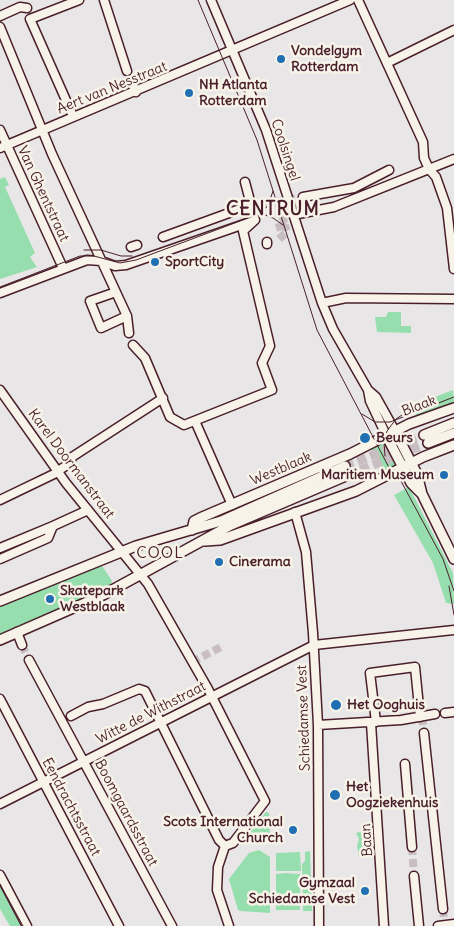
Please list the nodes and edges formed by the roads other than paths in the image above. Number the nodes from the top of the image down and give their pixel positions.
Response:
1 (79, 0) edge
2 (104, 0) edge
3 (212, 0) edge
4 (350, 0) edge
5 (358, 0) edge
6 (27, 8) dead end
7 (0, 16) edge
8 (0, 27) edge
9 (454, 30) edge
10 (234, 51) junction
11 (387, 63) junction
12 (128, 71) dead end
13 (131, 81) dead end
14 (136, 92) junction
15 (73, 116) junction
16 (0, 130) edge
17 (43, 130) junction
18 (3, 147) edge
19 (454, 159) edge
20 (429, 169) junction
21 (389, 170) dead end
22 (245, 182) dead end
23 (303, 197) tunnel mouth
24 (240, 209) tunnel mouth
25 (293, 215) junction
26 (255, 220) junction
27 (163, 237) dead end
28 (101, 261) junction
29 (63, 268) junction
30 (454, 269) edge
31 (116, 292) junction
32 (0, 293) edge
33 (454, 299) edge
34 (322, 303) junction
35 (127, 316) junction
36 (129, 334) dead end
37 (134, 345) dead end
38 (0, 390) edge
39 (162, 397) junction
40 (454, 408) edge
41 (195, 420) junction
42 (454, 423) edge
43 (390, 433) junction
44 (454, 433) edge
45 (454, 445) edge
46 (407, 465) junction
47 (345, 466) tunnel mouth
48 (348, 476) tunnel mouth
49 (0, 500) edge
50 (232, 505) junction
51 (88, 510) junction
52 (295, 512) junction
53 (53, 526) junction
54 (192, 530) junction
55 (200, 542) junction
56 (0, 548) edge
57 (122, 552) junction
58 (0, 559) edge
59 (454, 559) edge
60 (140, 575) junction
61 (0, 601) edge
62 (454, 630) edge
63 (17, 632) junction
64 (0, 640) edge
65 (22, 644) tunnel mouth
66 (314, 645) junction
67 (29, 660) tunnel mouth
68 (212, 696) junction
69 (0, 698) edge
70 (454, 712) edge
71 (445, 713) dead end
72 (435, 714) dead end
73 (68, 717) junction
74 (421, 717) junction
75 (160, 722) junction
76 (373, 722) junction
77 (318, 725) junction
78 (424, 733) tunnel mouth
79 (84, 761) junction
80 (405, 764) dead end
81 (44, 782) junction
82 (0, 804) edge
83 (225, 846) junction
84 (412, 847) tunnel mouth
85 (0, 875) edge
86 (414, 876) tunnel mouth
87 (443, 909) tunnel mouth
88 (442, 923) edge
89 (454, 924) edge
90 (27, 926) edge
91 (119, 926) edge
92 (172, 926) edge
93 (229, 926) edge
94 (319, 926) edge
95 (384, 926) edge
96 (418, 926) edge

1 - 15 street
2 - 12 street
3 - 10 street, Coolsingel
4 - 10 street, Aert van Nesstraat
5 - 11 street
6 - 7 street
8 - 17 street
9 - 11 street
10 - 14 street, Aert van Nesstraat
10 - 25 street, Coolsingel
11 - 20 street
13 - 14 street
14 - 15 street, Aert van Nesstraat
15 - 17 street, Aert van Nesstraat
16 - 18 street, Van Ghentstraat
17 - 18 street, Aert van Nesstraat
17 - 28 street
18 - 29 street, Van Ghentstraat
19 - 20 street
20 - 25 street
20 - 30 street
21 - 23 street
22 - 26 street
24 - 27 street
25 - 34 street, Coolsingel
26 - 28 street
26 - 41 street
28 - 29 street
28 - 31 street
29 - 32 street
31 - 35 street
31 - 35 street
33 - 34 street
34 - 43 street, Coolsingel
35 - 36 street
37 - 39 street
38 - 51 street, Karel Doormanstraat
39 - 41 street
39 - 49 street
40 - 43 main road, Blaak
41 - 50 street
42 - 44 main road, Blaak
43 - 46 main road
43 - 50 main road, Westblaak
45 - 46 main road
46 - 52 main road
46 - 59 main road
47 - 54 main road, Westblaak
48 - 55 main road
50 - 54 main road, Westblaak
51 - 53 street
51 - 57 street, Karel Doormanstraat
52 - 55 main road
52 - 66 street, Schiedamse Vest
53 - 56 street
53 - 58 street
54 - 57 main road, Westblaak
55 - 60 main road
57 - 60 street, Karel Doormanstraat
57 - 61 main road, Westblaak
60 - 63 main road
60 - 68 street, Karel Doormanstraat
62 - 66 street
63 - 64 main road
63 - 65 street
66 - 68 street, Witte de Withstraat
66 - 77 street, Schiedamse Vest
67 - 73 street, Boomgaardsstraat
68 - 75 street, Witte de Withstraat
68 - 83 street, Karel Doormanstraat
69 - 81 street, Eendrachtsstraat
70 - 71 street
72 - 74 street
73 - 75 street
73 - 79 street, Boomgaardsstraat
74 - 76 street
74 - 76 street, Baan
75 - 79 street, Witte de Withstraat
75 - 83 street
76 - 77 street
76 - 95 street, Baan
77 - 94 street, Schiedamse Vest
78 - 87 street
79 - 81 street, Witte de Withstraat
79 - 92 street, Boomgaardsstraat
80 - 84 street
81 - 82 street, Witte de Withstraat
81 - 91 street, Eendrachtsstraat
83 - 93 street
85 - 90 street
86 - 96 street
88 - 89 street

